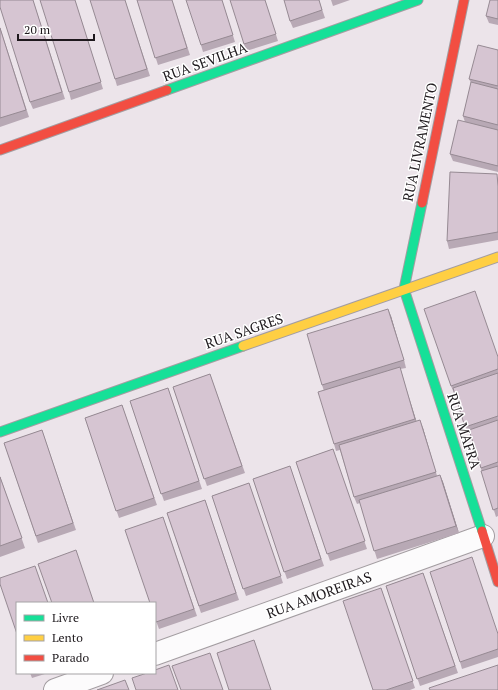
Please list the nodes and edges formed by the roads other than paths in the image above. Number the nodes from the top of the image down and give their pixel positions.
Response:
1 (418, 0) edge
2 (464, 0) edge
3 (0, 150) edge
4 (498, 257) edge
5 (404, 289) junction
6 (0, 432) edge
7 (483, 536) junction
8 (498, 582) edge
9 (156, 654) edge
10 (99, 674) edge
11 (55, 690) edge

1 - 3 street, RUA SEVILHA
2 - 5 street, RUA LIVRAMENTO
4 - 5 street, RUA SAGRES
5 - 6 street, RUA SAGRES
5 - 7 street, RUA MAFRA
7 - 8 street, RUA MAFRA
7 - 9 street, RUA AMOREIRAS
10 - 11 street

